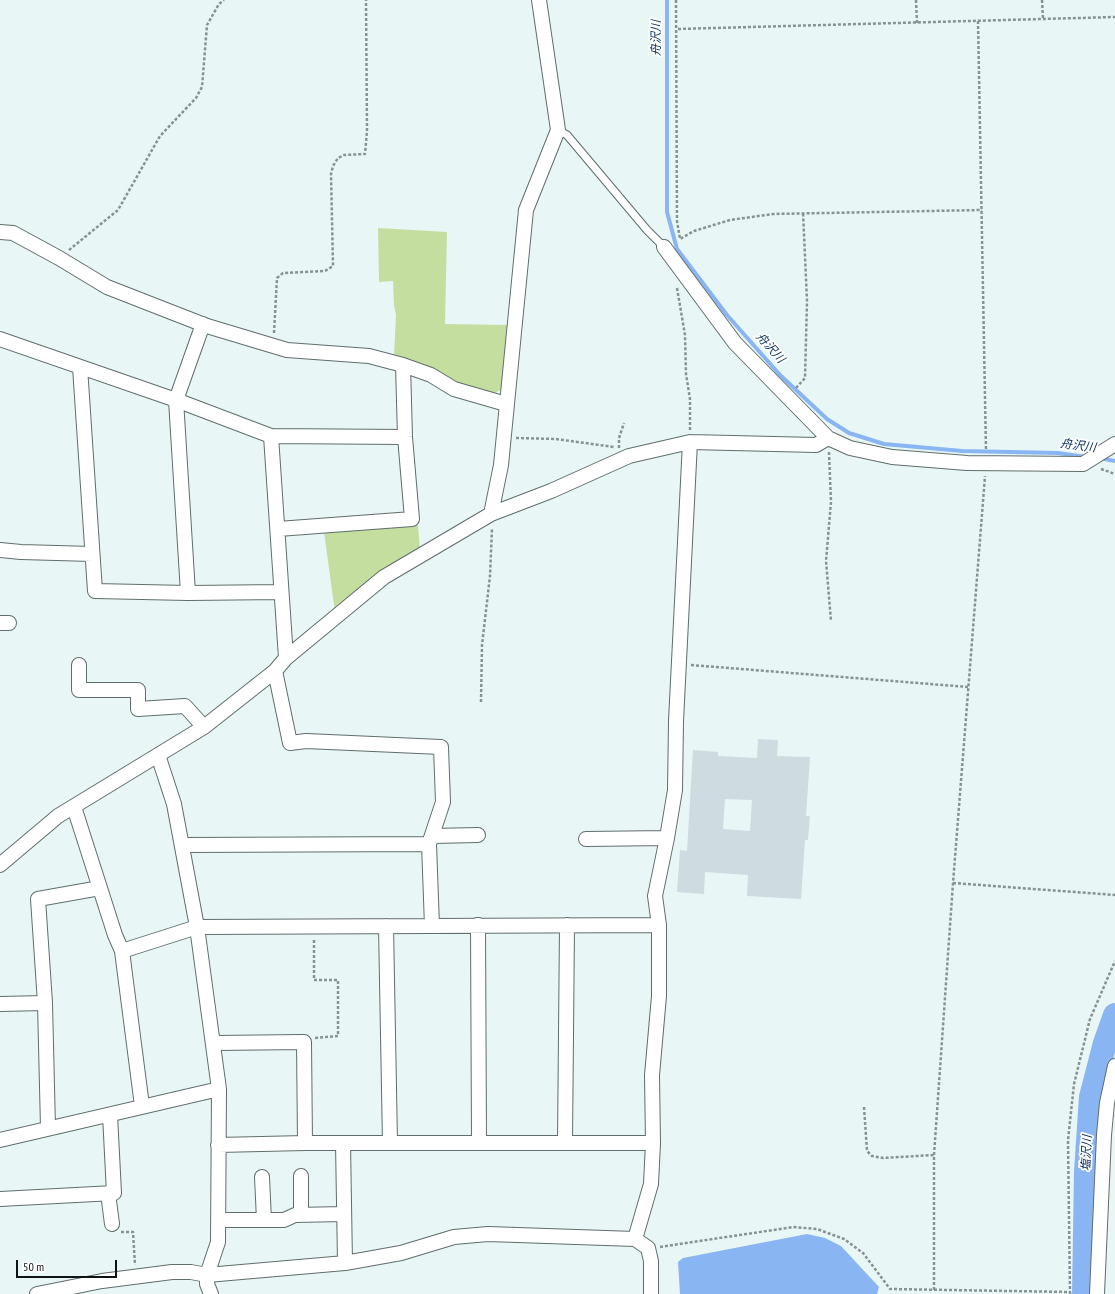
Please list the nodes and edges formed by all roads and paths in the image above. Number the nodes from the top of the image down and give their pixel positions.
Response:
1 (224, 0) edge
2 (366, 0) edge
3 (539, 0) edge
4 (676, 0) edge
5 (916, 0) edge
6 (1042, 0) edge
7 (1115, 17) edge
8 (1043, 18) junction
9 (978, 21) junction
10 (917, 23) junction
11 (678, 29) junction
12 (558, 130) junction
13 (982, 210) junction
14 (803, 212) junction
15 (0, 232) edge
16 (664, 247) joint
17 (59, 258) junction
18 (677, 287) dead end
19 (203, 324) junction
20 (0, 339) edge
21 (270, 345) junction
22 (403, 365) junction
23 (80, 367) junction
24 (800, 384) dead end
25 (176, 400) junction
26 (506, 404) junction
27 (624, 423) dead end
28 (271, 436) junction
29 (405, 437) junction
30 (503, 438) junction
31 (828, 438) junction
32 (690, 442) junction
33 (986, 442) dead end
34 (1109, 447) edge
35 (620, 453) junction
36 (986, 462) junction
37 (491, 514) junction
38 (278, 529) junction
39 (0, 550) edge
40 (92, 554) junction
41 (281, 592) junction
42 (188, 593) junction
43 (830, 621) dead end
44 (286, 658) junction
45 (679, 664) junction
46 (80, 665) dead end
47 (275, 671) junction
48 (968, 687) junction
49 (481, 702) dead end
50 (204, 727) junction
51 (158, 755) junction
52 (74, 807) junction
53 (478, 835) dead end
54 (667, 838) junction
55 (586, 839) dead end
56 (431, 840) junction
57 (182, 846) junction
58 (0, 865) edge
59 (953, 883) junction
60 (100, 888) junction
61 (1115, 895) edge
62 (567, 925) junction
63 (659, 925) junction
64 (386, 926) junction
65 (432, 926) junction
66 (478, 926) junction
67 (313, 927) junction
68 (197, 928) junction
69 (122, 951) junction
70 (1115, 961) edge
71 (45, 1003) junction
72 (0, 1004) edge
73 (304, 1042) junction
74 (214, 1043) junction
75 (1115, 1066) edge
76 (219, 1089) junction
77 (142, 1106) junction
78 (864, 1107) dead end
79 (110, 1115) junction
80 (48, 1128) junction
81 (0, 1140) edge
82 (479, 1142) junction
83 (565, 1142) junction
84 (305, 1143) junction
85 (343, 1143) junction
86 (390, 1143) junction
87 (653, 1143) junction
88 (218, 1145) junction
89 (934, 1155) junction
90 (302, 1176) dead end
91 (262, 1177) dead end
92 (108, 1193) junction
93 (0, 1199) edge
94 (344, 1214) junction
95 (301, 1215) junction
96 (218, 1220) junction
97 (264, 1220) junction
98 (116, 1224) joint
99 (635, 1238) junction
100 (648, 1248) junction
101 (345, 1263) junction
102 (207, 1276) junction
103 (136, 1277) junction
104 (890, 1288) junction
105 (934, 1290) junction
106 (1070, 1293) edge
107 (37, 1294) edge
108 (211, 1294) edge
109 (651, 1294) edge
110 (889, 1294) edge
111 (1097, 1294) edge

1 - 17 path
2 - 21 path
3 - 12 street
4 - 11 path
5 - 10 path
6 - 8 path
7 - 8 path
8 - 9 path
9 - 10 path
9 - 13 path
10 - 11 path
11 - 14 path
12 - 16 lane
12 - 26 street
13 - 14 path
13 - 33 path
14 - 24 path
15 - 17 street
16 - 31 street
17 - 19 street
18 - 32 path
19 - 21 street
19 - 25 street
20 - 23 street
21 - 22 street
22 - 26 street
22 - 29 street
23 - 25 street
23 - 40 street
25 - 28 street
25 - 42 street
26 - 30 street
27 - 35 path
28 - 29 street
28 - 38 street
29 - 38 street
30 - 35 path
30 - 37 street
31 - 32 street
31 - 36 street
31 - 43 path
32 - 35 street
32 - 45 street
34 - 36 street
35 - 37 street
36 - 48 path
37 - 44 street
37 - 49 path
38 - 41 street
39 - 40 street
40 - 42 street
41 - 42 street
41 - 44 street
44 - 47 street
45 - 48 path
45 - 54 street
46 - 50 street
47 - 50 street
47 - 56 street
48 - 59 path
50 - 51 street
51 - 52 street
51 - 57 street
52 - 58 street
52 - 60 street
53 - 56 street
54 - 55 street
54 - 63 street
56 - 57 street
56 - 65 street
57 - 68 street
59 - 61 path
59 - 89 path
60 - 69 street
60 - 71 street
62 - 63 street
62 - 66 street
62 - 83 street
63 - 87 street
64 - 65 street
64 - 67 street
64 - 86 street
65 - 66 street
66 - 82 street
67 - 68 street
67 - 73 path
68 - 69 street
68 - 74 street
69 - 77 street
70 - 106 path
71 - 72 street
71 - 80 street
73 - 74 street
73 - 84 street
74 - 76 street
75 - 111 street
76 - 77 street
76 - 88 street
77 - 79 street
78 - 89 path
79 - 80 street
79 - 92 street
80 - 81 street
82 - 83 street
82 - 86 street
83 - 87 street
84 - 85 street
84 - 88 street
85 - 86 street
85 - 94 street
87 - 99 street
88 - 96 street
89 - 105 path
90 - 95 street
91 - 97 street
92 - 93 street
92 - 98 street
94 - 95 street
94 - 101 street
95 - 97 street
96 - 97 street
96 - 102 street
98 - 103 path
99 - 100 street
99 - 101 street
100 - 104 path
100 - 109 street
101 - 102 street
102 - 103 street
102 - 108 street
103 - 107 street
104 - 105 path
104 - 110 path
105 - 106 path

